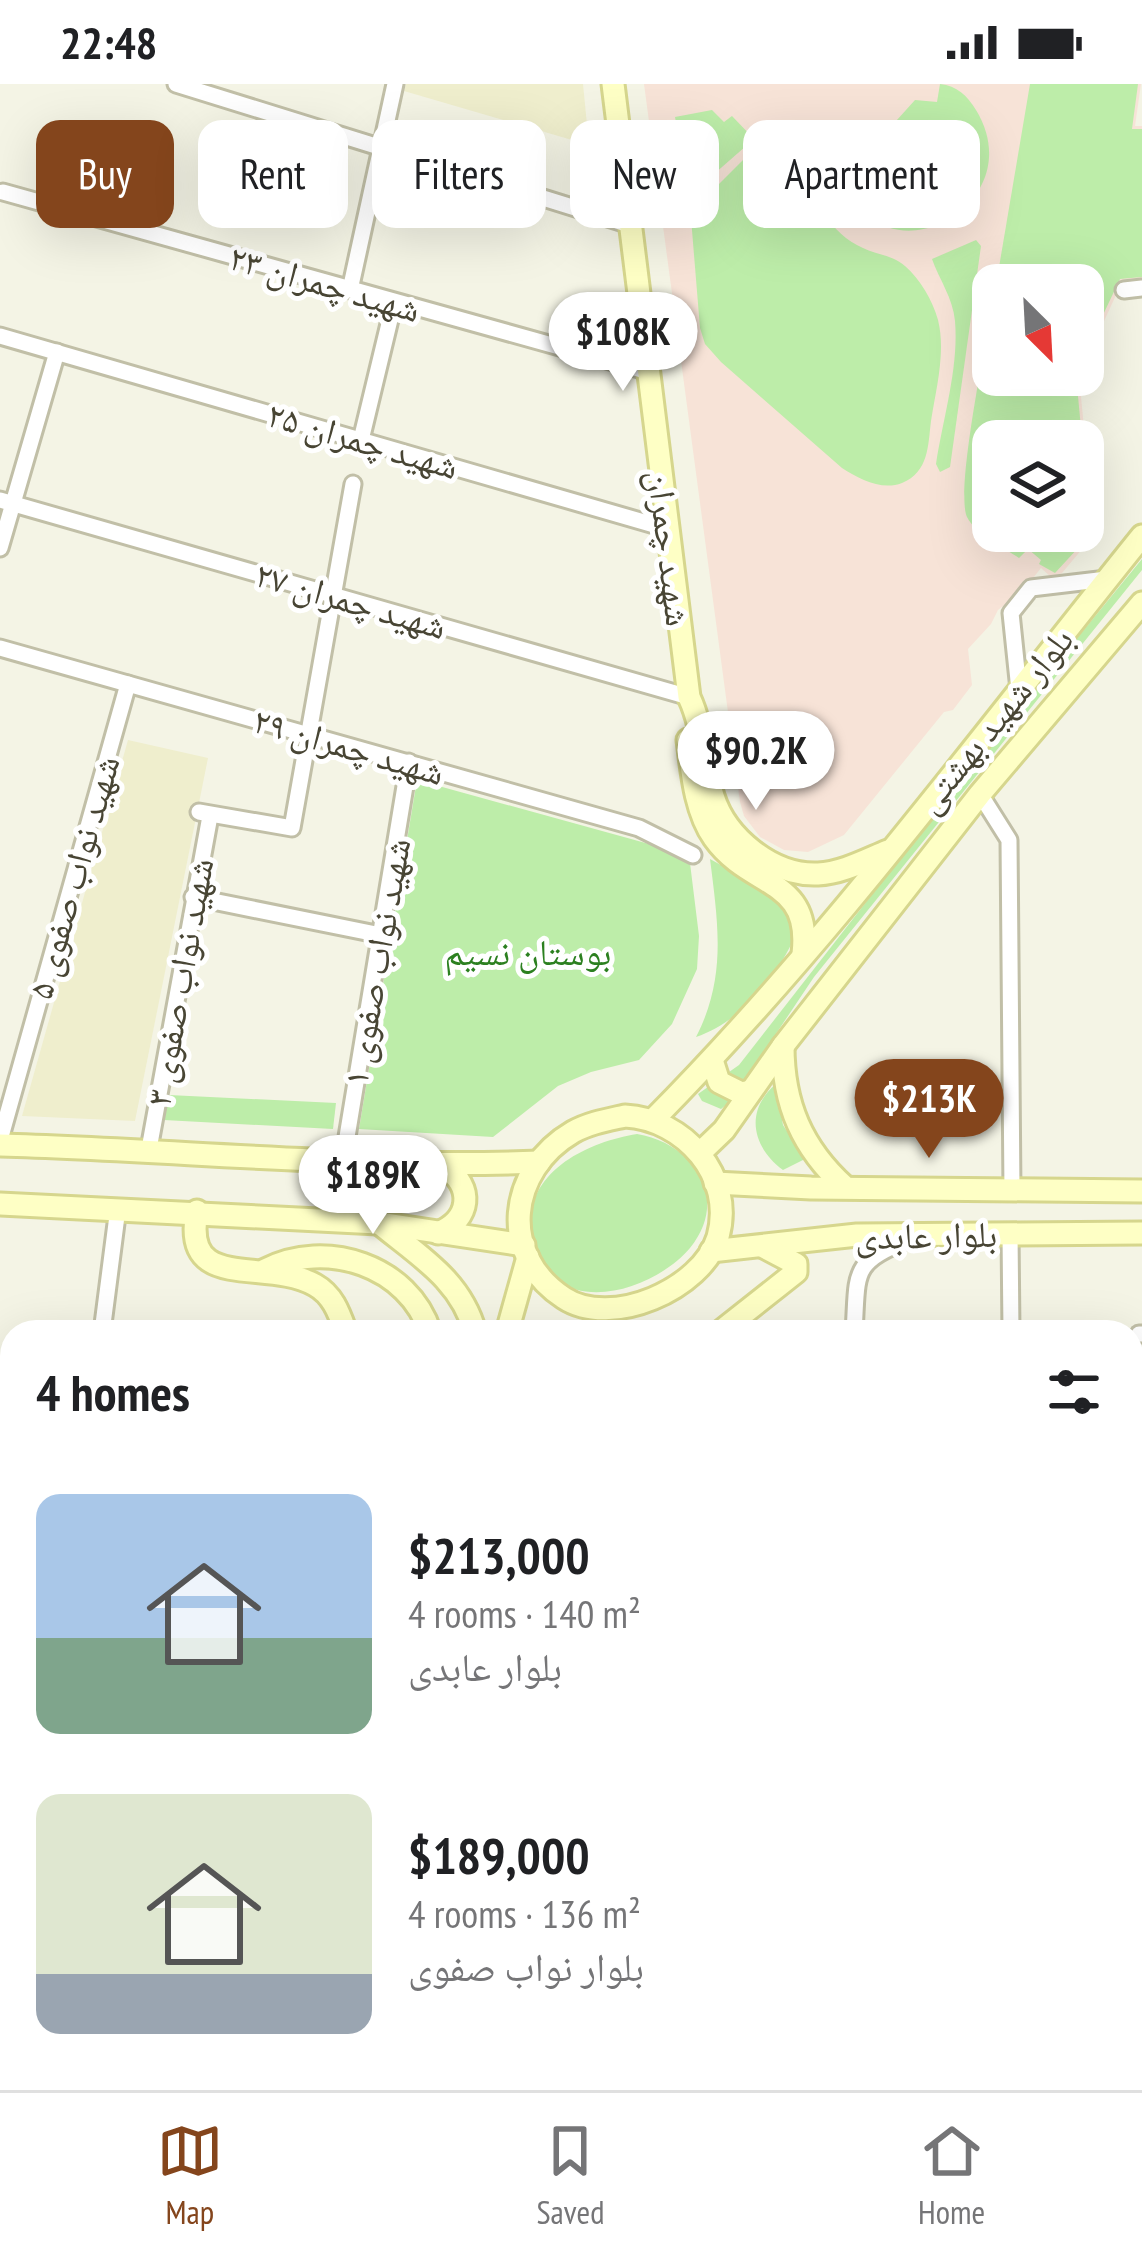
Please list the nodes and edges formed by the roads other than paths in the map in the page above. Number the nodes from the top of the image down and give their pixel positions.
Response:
1 (176, 84) edge
2 (394, 84) edge
3 (613, 84) edge
4 (388, 120) edge
5 (617, 120) edge
6 (372, 146) edge
7 (1, 190) edge
8 (372, 196) edge
9 (630, 228) edge
10 (1142, 288) edge
11 (350, 290) junction
12 (1124, 290) dead end
13 (394, 304) junction
14 (0, 336) edge
15 (57, 352) junction
16 (649, 371) junction
17 (361, 440) junction
18 (353, 484) dead end
19 (7, 502) edge
20 (668, 529) junction
21 (1142, 536) edge
22 (0, 548) edge
23 (1107, 579) junction
24 (332, 595) junction
25 (1142, 603) edge
26 (0, 648) edge
27 (128, 685) junction
28 (1019, 690) junction
29 (689, 698) junction
30 (307, 734) junction
31 (410, 762) junction
32 (980, 794) junction
33 (888, 851) junction
34 (693, 855) dead end
35 (193, 897) junction
36 (381, 935) junction
37 (803, 954) junction
38 (783, 1046) junction
39 (712, 1060) junction
40 (751, 1090) junction
41 (653, 1120) junction
42 (0, 1142) edge
43 (148, 1149) junction
44 (700, 1153) junction
45 (343, 1161) junction
46 (539, 1162) junction
47 (446, 1167) junction
48 (716, 1183) junction
49 (845, 1187) junction
50 (1012, 1191) junction
51 (1142, 1191) edge
52 (0, 1204) edge
53 (118, 1208) junction
54 (197, 1211) junction
55 (378, 1223) junction
56 (439, 1233) junction
57 (927, 1233) junction
58 (1010, 1233) junction
59 (1142, 1233) edge
60 (762, 1246) junction
61 (526, 1251) junction
62 (711, 1251) junction
63 (264, 1270) junction
64 (602, 1310) junction
65 (104, 1320) edge
66 (341, 1320) edge
67 (426, 1320) edge
68 (473, 1320) edge
69 (510, 1320) edge
70 (594, 1320) edge
71 (737, 1320) edge
72 (855, 1320) edge
73 (1011, 1320) edge

1 - 6 street
2 - 4 street
3 - 5 main road, شهید چمران
7 - 11 street, شهید چمران ۲۳
8 - 11 street
9 - 16 main road, شهید چمران
10 - 12 street
11 - 13 street, شهید چمران ۲۳
13 - 16 street, شهید چمران ۲۳
13 - 17 street
14 - 15 street, شهید چمران ۲۵
15 - 17 street, شهید چمران ۲۵
15 - 19 street
16 - 20 main road, شهید چمران
17 - 20 street, شهید چمران ۲۵
18 - 24 street
19 - 22 street
19 - 24 street, شهید چمران ۲۷
20 - 29 main road, شهید چمران
21 - 23 main road, بلوار شهید بهشتی
23 - 28 main road, بلوار شهید بهشتی
23 - 28 street
24 - 29 street, شهید چمران ۲۷
24 - 30 street
25 - 32 main road, بلوار شهید بهشتی
26 - 27 street, شهید چمران ۲۹
27 - 30 street, شهید چمران ۲۹
27 - 42 street, شهید نواب صفوی ۵
28 - 33 main road, بلوار شهید بهشتی
29 - 33 main road, شهید چمران
29 - 37 main road
30 - 31 street, شهید چمران ۲۹
30 - 35 street, شهید نواب صفوی ۳
31 - 34 street, شهید چمران ۲۹
31 - 36 street, شهید نواب صفوی ۱
32 - 38 main road, بلوار شهید بهشتی
32 - 50 street
33 - 37 main road, بلوار شهید بهشتی
35 - 36 street
35 - 43 street, شهید نواب صفوی ۳
36 - 45 street, شهید نواب صفوی ۱
37 - 39 main road, بلوار شهید بهشتی
38 - 40 main road, بلوار شهید بهشتی
38 - 49 main road
39 - 40 main road
39 - 41 main road, بلوار شهید بهشتی
40 - 44 main road, بلوار شهید بهشتی
41 - 44 main road
41 - 46 main road
42 - 43 main road
43 - 45 main road
44 - 48 main road
45 - 47 main road
46 - 47 main road
46 - 61 main road
47 - 56 main road
48 - 49 main road, بلوار عابدی
48 - 62 main road
49 - 50 main road, بلوار عابدی
50 - 51 main road, بلوار عابدی
52 - 53 main road
53 - 54 main road
53 - 65 street
54 - 55 main road
54 - 63 main road
55 - 56 main road
55 - 68 main road
56 - 61 main road
57 - 58 main road, بلوار عابدی
57 - 60 main road, بلوار عابدی
57 - 72 street
58 - 59 main road, بلوار عابدی
58 - 73 street
60 - 62 main road, بلوار عابدی
60 - 71 main road
61 - 64 main road
61 - 69 main road
62 - 64 main road
63 - 66 main road
63 - 67 main road
64 - 70 main road

